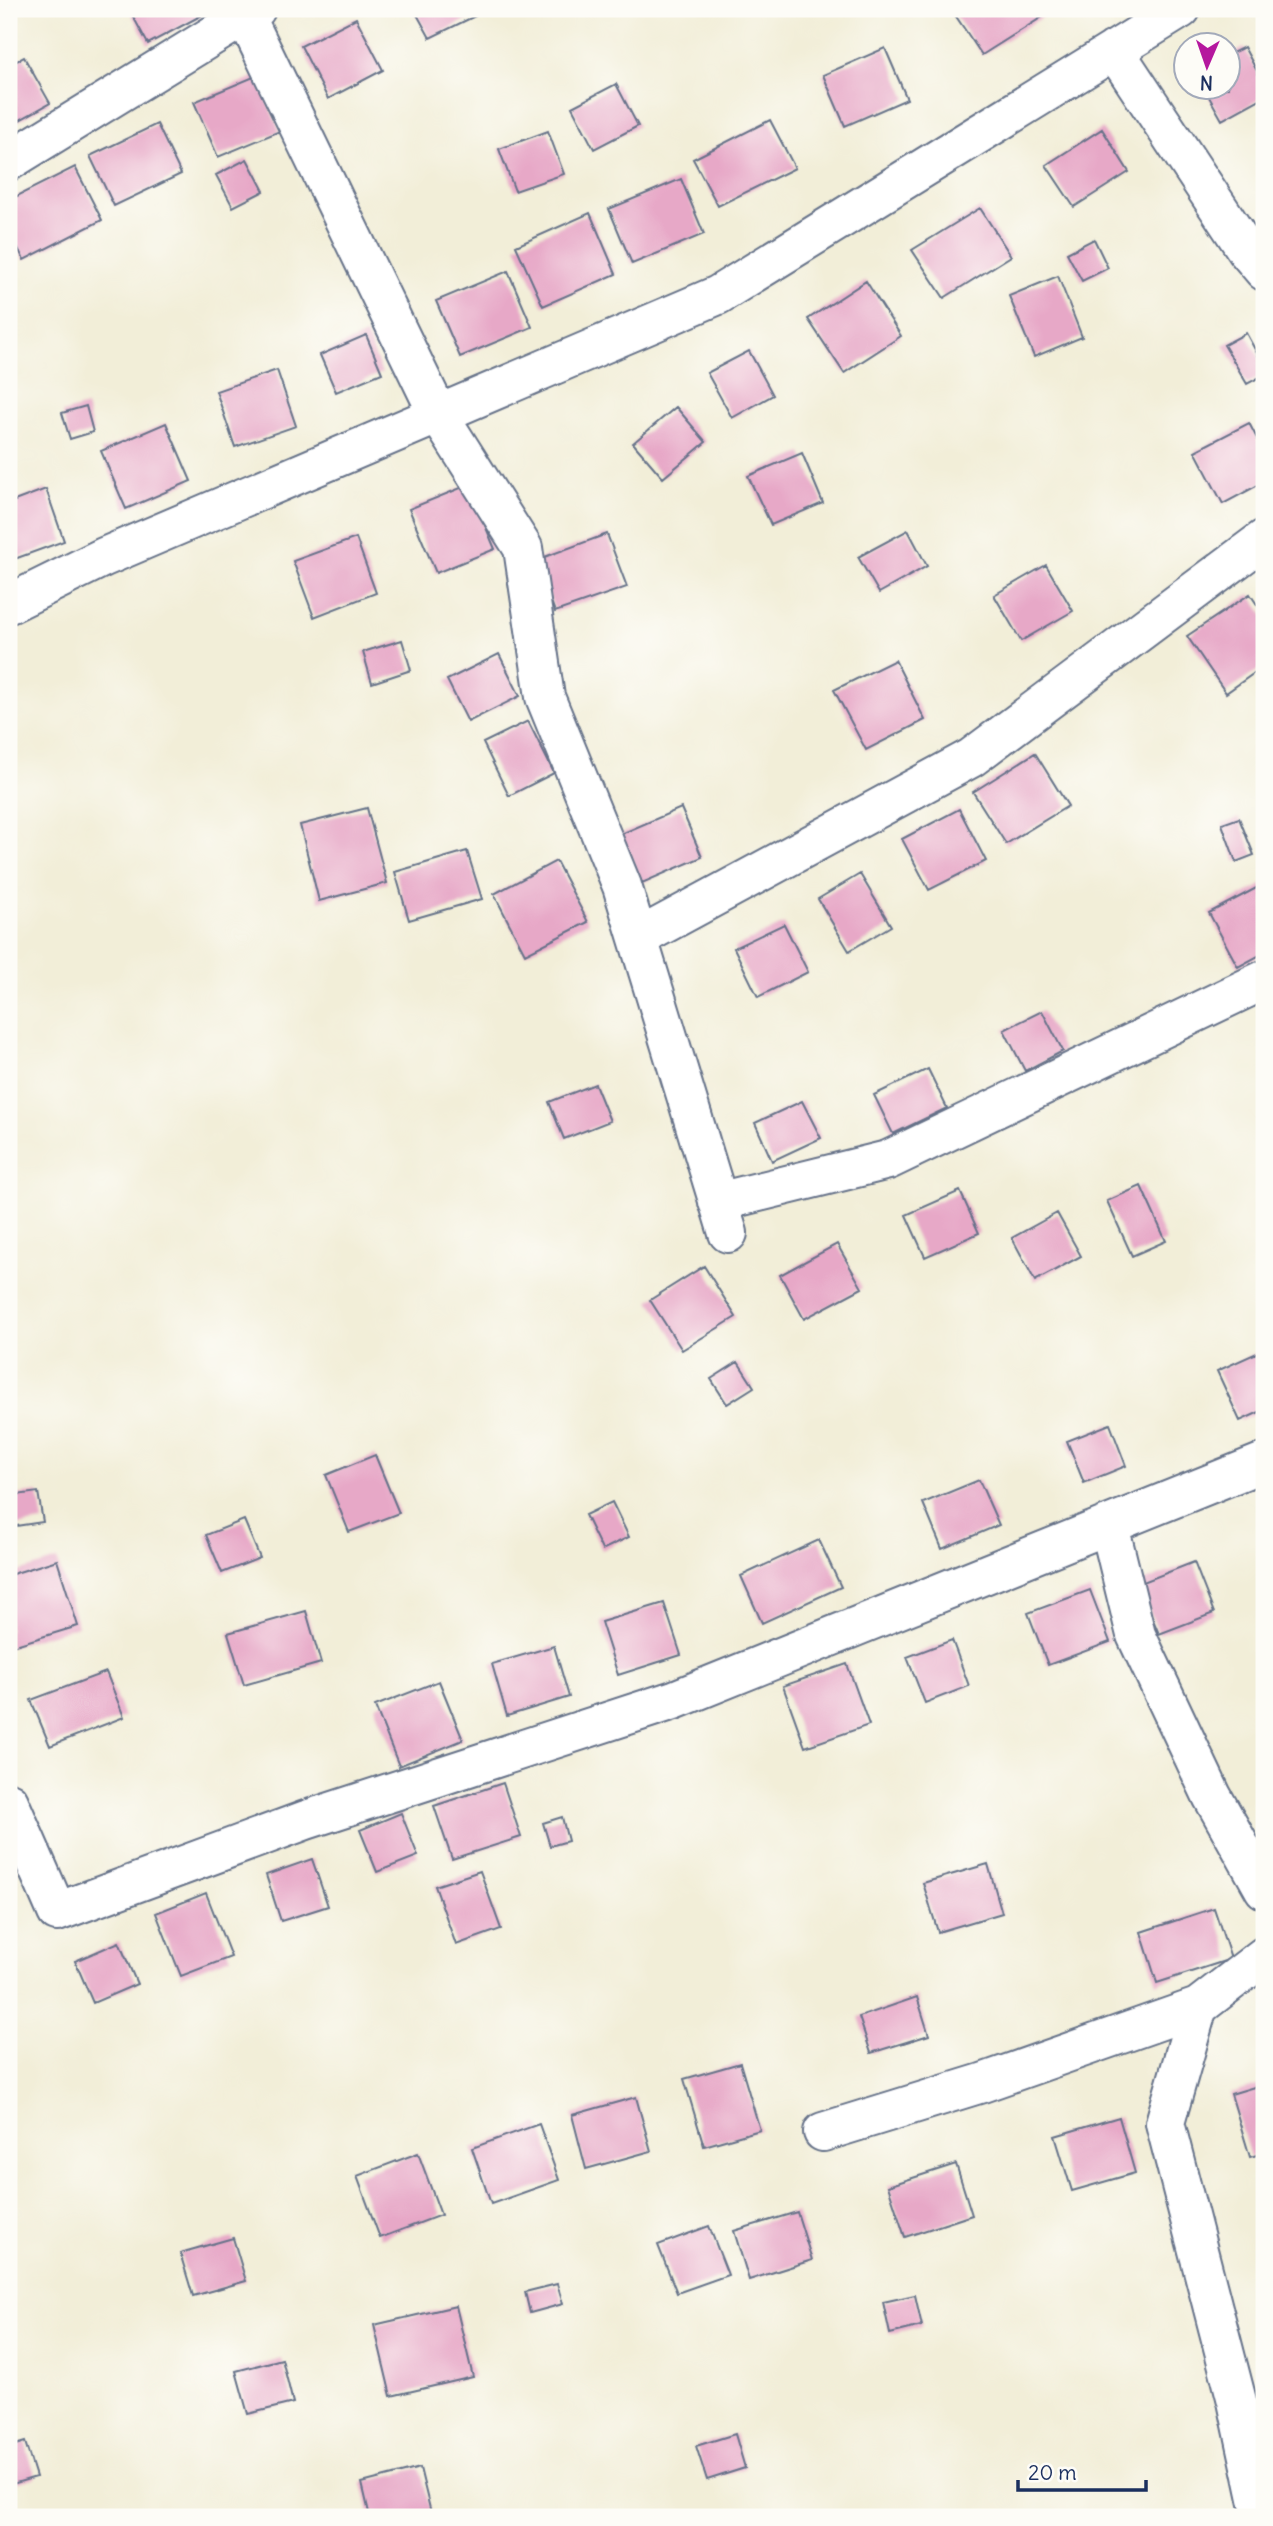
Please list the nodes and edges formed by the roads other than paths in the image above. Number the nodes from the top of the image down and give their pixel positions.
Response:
1 (1181, 9) edge
2 (248, 11) edge
3 (1114, 50) junction
4 (9, 161) edge
5 (1264, 271) edge
6 (438, 414) junction
7 (1264, 540) edge
8 (9, 604) edge
9 (638, 938) junction
10 (1264, 980) edge
11 (1264, 1462) edge
12 (1109, 1525) junction
13 (9, 1801) edge
14 (1264, 1889) edge
15 (1264, 1956) edge
16 (1198, 2007) junction
17 (823, 2132) dead end
18 (1262, 2517) edge

1 - 3 street
2 - 4 street
2 - 6 street
3 - 5 street
3 - 6 street
6 - 8 street
6 - 9 street
7 - 9 street
9 - 10 street
11 - 12 street
12 - 13 street
12 - 14 street
15 - 16 street
16 - 17 street
16 - 18 street

